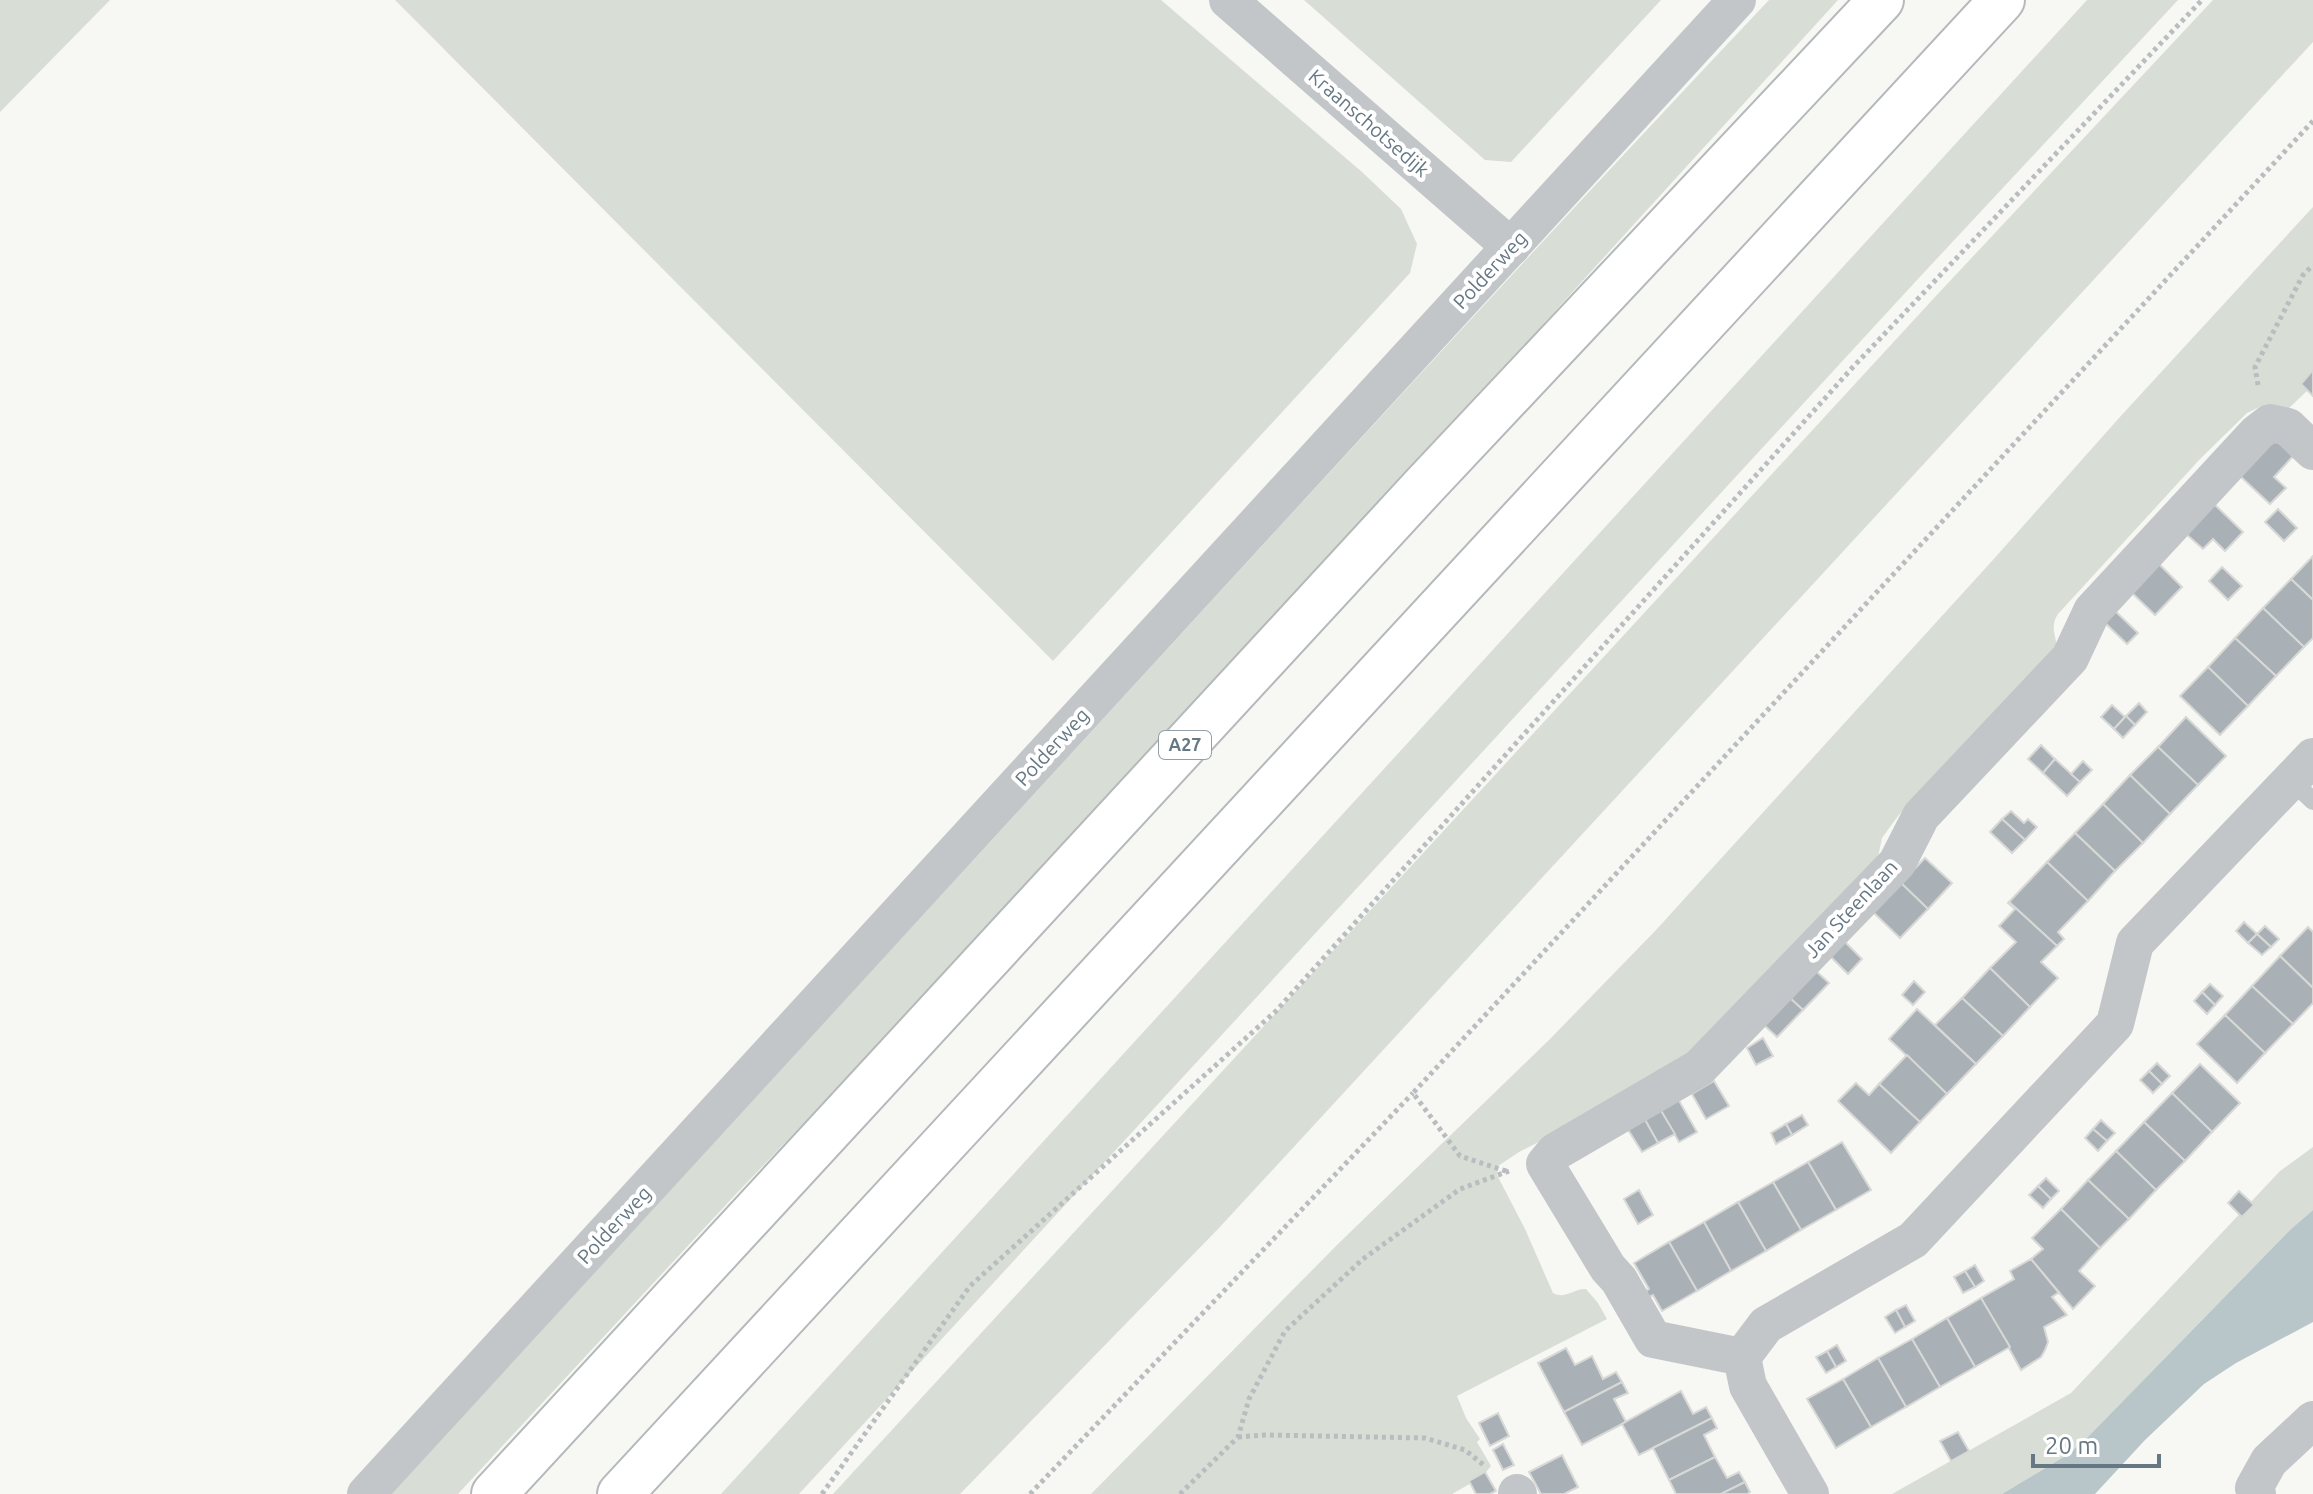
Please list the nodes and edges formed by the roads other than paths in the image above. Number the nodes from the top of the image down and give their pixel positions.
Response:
1 (1228, 0) edge
2 (1737, 0) edge
3 (1881, 0) edge
4 (2002, 0) edge
5 (1511, 247) junction
6 (2313, 451) edge
7 (2306, 780) edge
8 (1742, 1357) junction
9 (2313, 1420) edge
10 (2256, 1491) edge
11 (366, 1494) edge
12 (494, 1494) edge
13 (620, 1494) edge
14 (1810, 1494) edge

1 - 5 street, Kraanschotsedijk
2 - 5 street, Polderweg
3 - 12 highway, A27
4 - 13 highway
5 - 11 street, Polderweg
6 - 8 street, Jan Steenlaan
7 - 8 street
8 - 14 street
9 - 10 street

